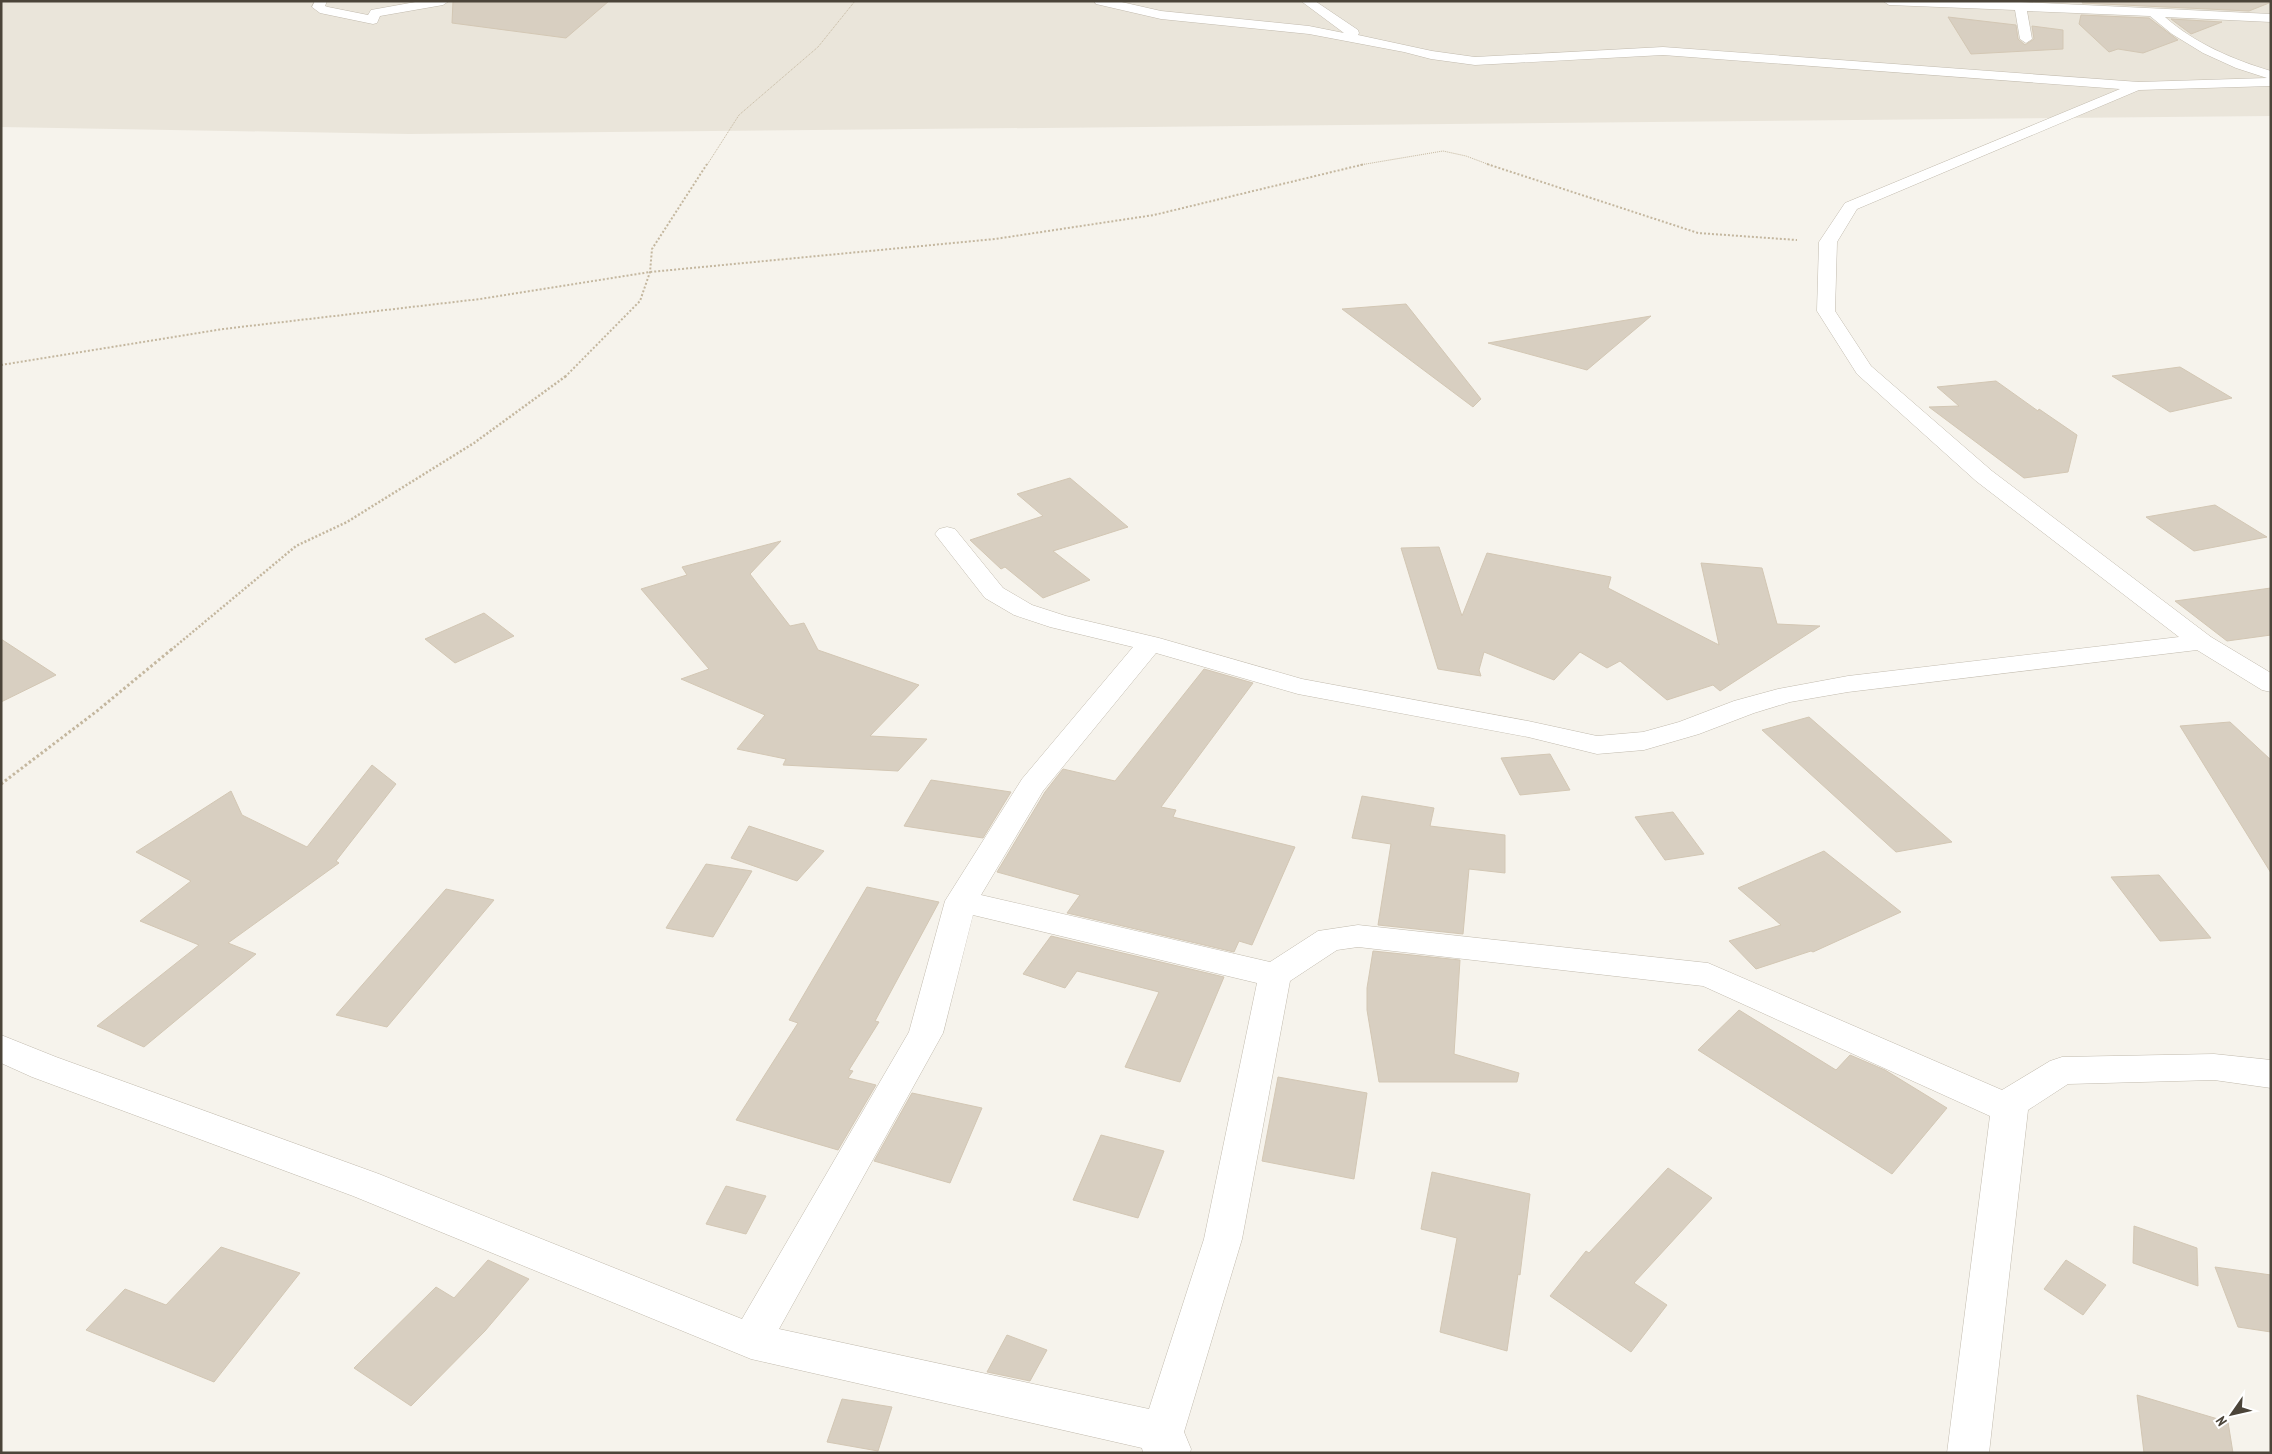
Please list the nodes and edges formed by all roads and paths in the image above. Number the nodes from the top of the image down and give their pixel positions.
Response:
1 (321, 1) edge
2 (443, 1) edge
3 (855, 1) edge
4 (1100, 1) edge
5 (1307, 1) edge
6 (1889, 1) edge
7 (2109, 1) edge
8 (2020, 6) junction
9 (2123, 10) junction
10 (2153, 12) junction
11 (2271, 18) edge
12 (1360, 38) junction
13 (2026, 39) dead end
14 (2271, 75) edge
15 (2271, 82) edge
16 (2139, 86) junction
17 (1828, 242) junction
18 (650, 272) junction
19 (1, 365) edge
20 (947, 534) dead end
21 (2202, 642) junction
22 (1150, 643) junction
23 (2271, 684) edge
24 (1, 784) edge
25 (961, 902) junction
26 (1275, 975) junction
27 (1, 1048) edge
28 (2271, 1074) edge
29 (2010, 1109) junction
30 (751, 1341) junction
31 (1166, 1446) edge
32 (1968, 1453) edge

1 - 2 street
3 - 18 path
4 - 12 street
5 - 12 street
6 - 8 street
7 - 9 street
8 - 9 street
8 - 13 street
9 - 10 street
10 - 11 street
10 - 14 street
12 - 16 street
15 - 16 street
16 - 17 street
17 - 18 path
17 - 21 street
18 - 19 path
18 - 24 path
20 - 22 street
21 - 22 street
21 - 23 street
22 - 25 street
25 - 26 street
25 - 30 street
26 - 29 street
26 - 31 street
27 - 30 street
28 - 29 street
29 - 32 street
30 - 31 street

